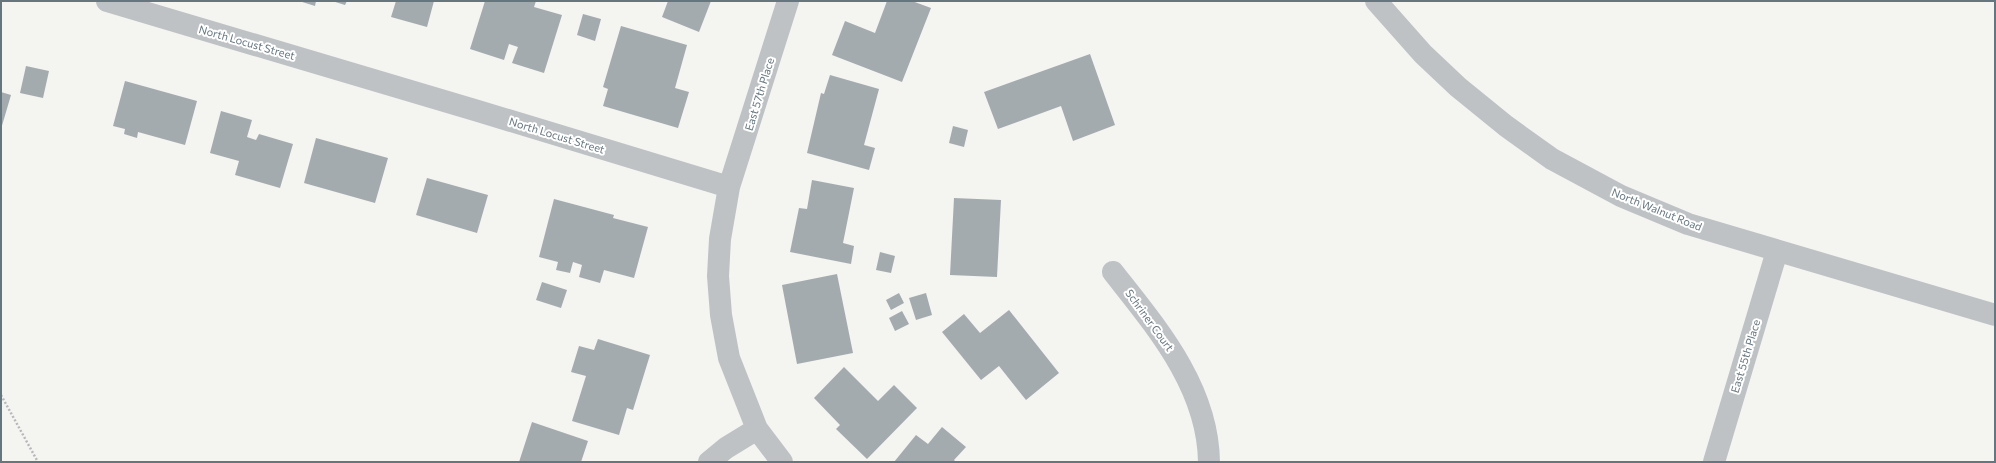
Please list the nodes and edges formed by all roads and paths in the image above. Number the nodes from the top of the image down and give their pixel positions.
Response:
1 (107, 1) edge
2 (788, 1) edge
3 (1376, 1) edge
4 (729, 188) junction
5 (1777, 251) junction
6 (1114, 272) dead end
7 (1995, 314) edge
8 (1, 395) edge
9 (757, 429) junction
10 (38, 462) edge
11 (709, 462) edge
12 (782, 462) edge
13 (1209, 462) edge
14 (1714, 462) edge

1 - 4 street, North Locust Street
2 - 4 street, East 57th Place
3 - 5 street, North Walnut Road
4 - 9 street
5 - 7 street, North Walnut Road
5 - 14 street, East 55th Place
6 - 13 street, Schriner Court
8 - 10 path
9 - 11 street
9 - 12 street

